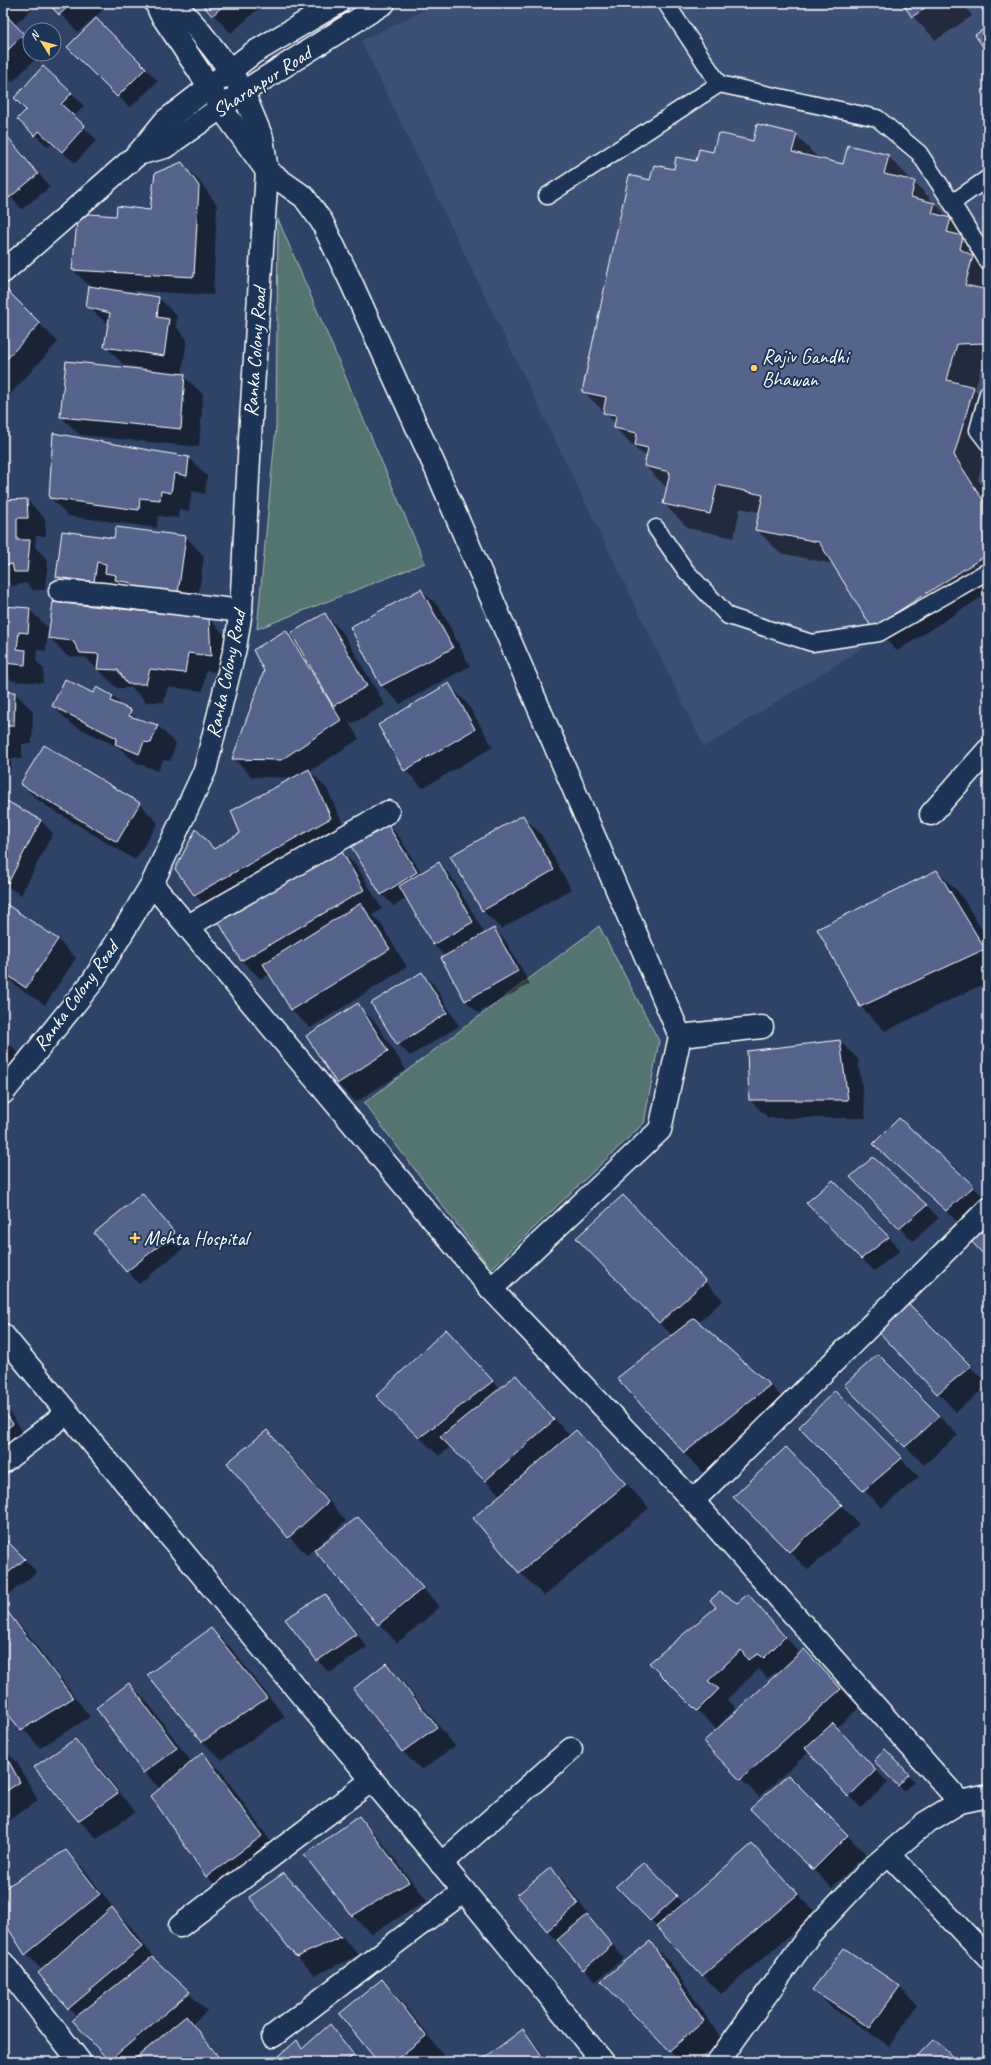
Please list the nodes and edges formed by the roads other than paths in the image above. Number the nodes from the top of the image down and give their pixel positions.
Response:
1 (156, 3) edge
2 (174, 3) edge
3 (338, 3) edge
4 (384, 3) edge
5 (666, 3) edge
6 (230, 70) junction
7 (719, 84) junction
8 (209, 86) junction
9 (243, 92) junction
10 (221, 108) junction
11 (138, 154) junction
12 (267, 171) junction
13 (988, 178) edge
14 (548, 196) dead end
15 (952, 203) junction
16 (988, 262) edge
17 (3, 272) edge
18 (988, 393) edge
19 (988, 443) edge
20 (656, 528) dead end
21 (988, 571) edge
22 (60, 591) dead end
23 (241, 611) junction
24 (988, 750) edge
25 (388, 812) dead end
26 (931, 814) dead end
27 (152, 884) junction
28 (188, 926) junction
29 (762, 1027) dead end
30 (680, 1036) junction
31 (3, 1093) edge
32 (988, 1209) edge
33 (491, 1289) junction
34 (3, 1335) edge
35 (67, 1413) junction
36 (3, 1462) edge
37 (693, 1502) junction
38 (571, 1749) dead end
39 (372, 1780) junction
40 (988, 1796) edge
41 (960, 1802) junction
42 (889, 1854) junction
43 (441, 1864) junction
44 (464, 1891) junction
45 (180, 1926) dead end
46 (988, 1958) edge
47 (3, 1963) edge
48 (273, 2036) dead end
49 (80, 2062) edge
50 (602, 2062) edge
51 (718, 2062) edge

1 - 8 street
2 - 6 street, Ranka Colony Road
3 - 6 street, Sharanpur Road
4 - 9 street, Sharanpur Road
5 - 7 lane
6 - 8 street, Sharanpur Road
6 - 9 street, Ranka Colony Road
7 - 14 lane
7 - 15 lane
8 - 10 street
8 - 11 street, Sharanpur Road
9 - 10 street, Sharanpur Road
9 - 12 street, Ranka Colony Road
10 - 11 street, Sharanpur Road
10 - 12 street
11 - 17 street, Sharanpur Road
12 - 23 street, Ranka Colony Road
12 - 30 street
13 - 15 lane
15 - 16 lane
18 - 19 lane
20 - 21 lane
22 - 23 street
23 - 27 street, Ranka Colony Road
24 - 26 street
25 - 28 street
27 - 28 street
27 - 31 street, Ranka Colony Road
28 - 33 street
29 - 30 street
30 - 33 street
32 - 37 street
33 - 37 street
34 - 35 street
35 - 36 street
35 - 39 street
37 - 41 street
38 - 43 street
39 - 43 street
39 - 45 street
40 - 41 street
41 - 42 street
42 - 46 street
42 - 51 street
43 - 44 street
44 - 48 street
44 - 50 street
47 - 49 street

